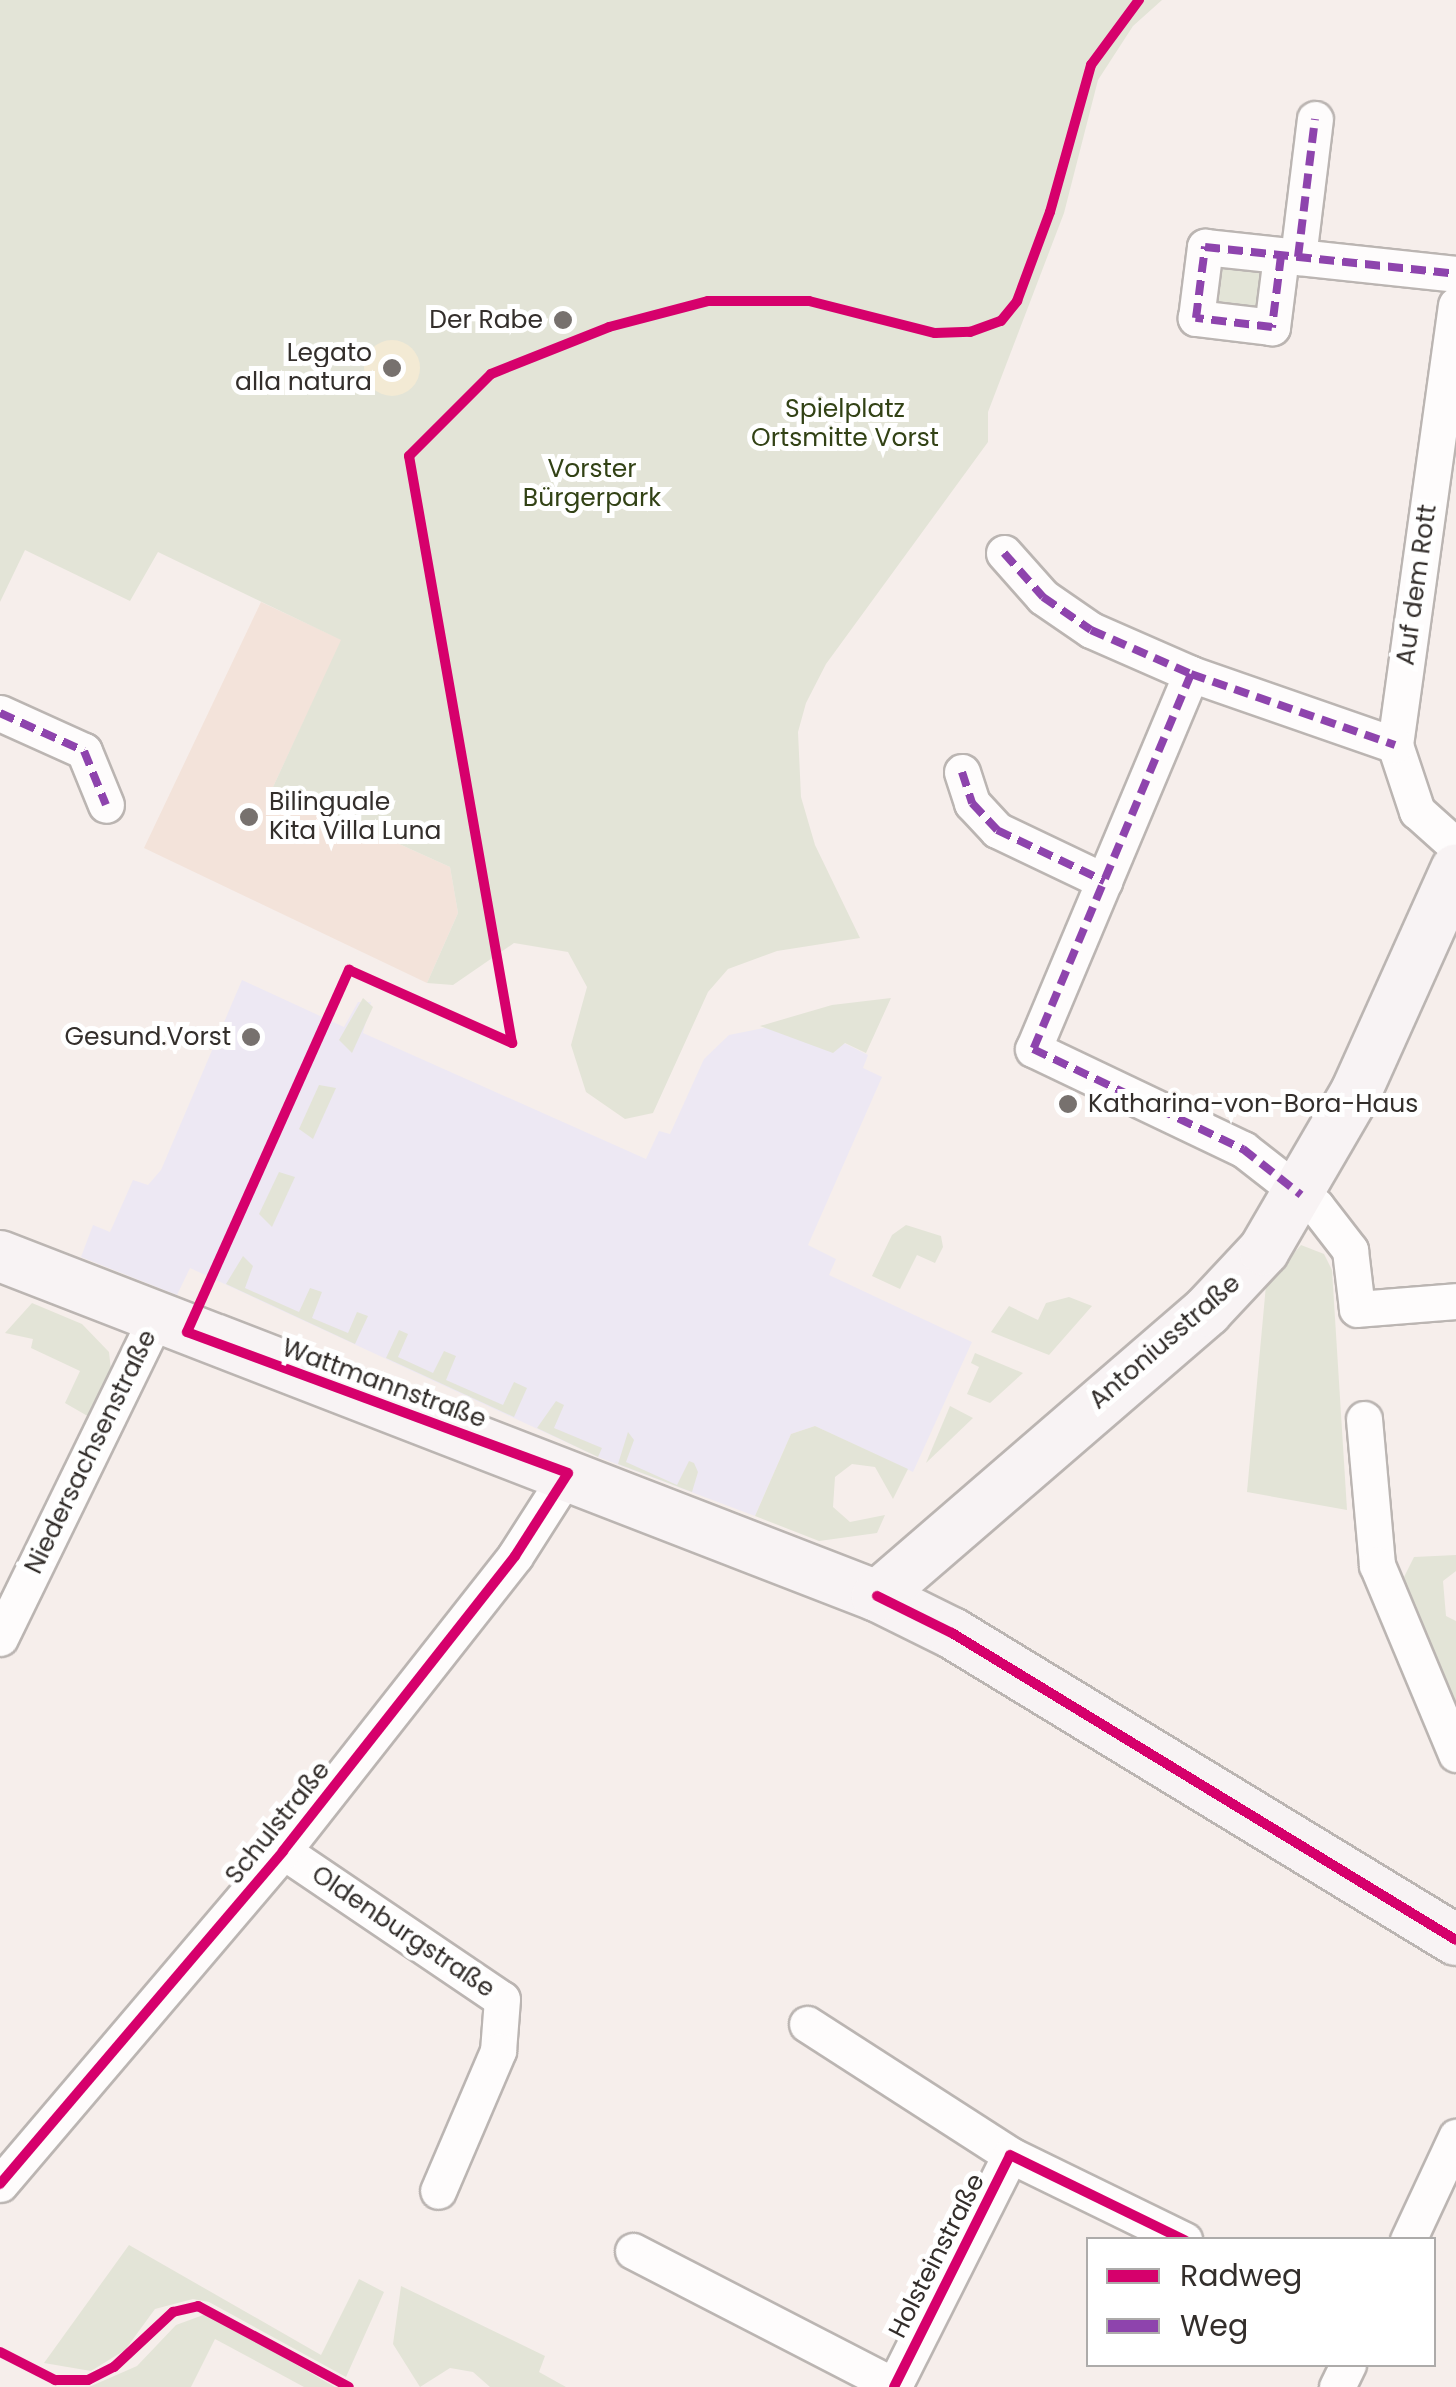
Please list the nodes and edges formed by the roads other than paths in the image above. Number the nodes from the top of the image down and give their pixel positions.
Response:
1 (1315, 119) dead end
2 (1456, 274) edge
3 (1456, 305) edge
4 (1004, 553) dead end
5 (1191, 674) junction
6 (0, 713) edge
7 (1395, 745) junction
8 (962, 772) dead end
9 (106, 805) dead end
10 (1456, 846) edge
11 (1456, 869) edge
12 (1104, 881) junction
13 (1301, 1195) junction
14 (0, 1256) edge
15 (1456, 1301) edge
16 (155, 1320) junction
17 (1364, 1418) dead end
18 (568, 1473) junction
19 (878, 1596) junction
20 (0, 1638) edge
21 (1456, 1754) edge
22 (284, 1851) junction
23 (1456, 1940) edge
24 (806, 2024) dead end
25 (1456, 2137) edge
26 (1010, 2156) junction
27 (0, 2184) edge
28 (438, 2191) dead end
29 (1178, 2237) edge
30 (1409, 2237) edge
31 (633, 2251) dead end

1 - 2 street
3 - 7 street, Auf dem Rott
4 - 5 street
5 - 7 street
5 - 12 street
6 - 9 street
7 - 10 street, Auf dem Rott
8 - 12 street
11 - 13 street, Antoniusstraße
12 - 13 street
13 - 15 street
13 - 19 street, Antoniusstraße
14 - 16 street, Wattmannstraße
16 - 18 street, Wattmannstraße
16 - 20 street, Niedersachsenstraße
17 - 21 street
18 - 19 street, Wattmannstraße
18 - 22 street, Schulstraße
19 - 23 street, Wattmannstraße
22 - 27 street, Schulstraße
22 - 28 street, Oldenburgstraße
24 - 26 street, Holsteinstraße
25 - 30 street
26 - 29 street, Holsteinstraße
26 - 31 street, Holsteinstraße

